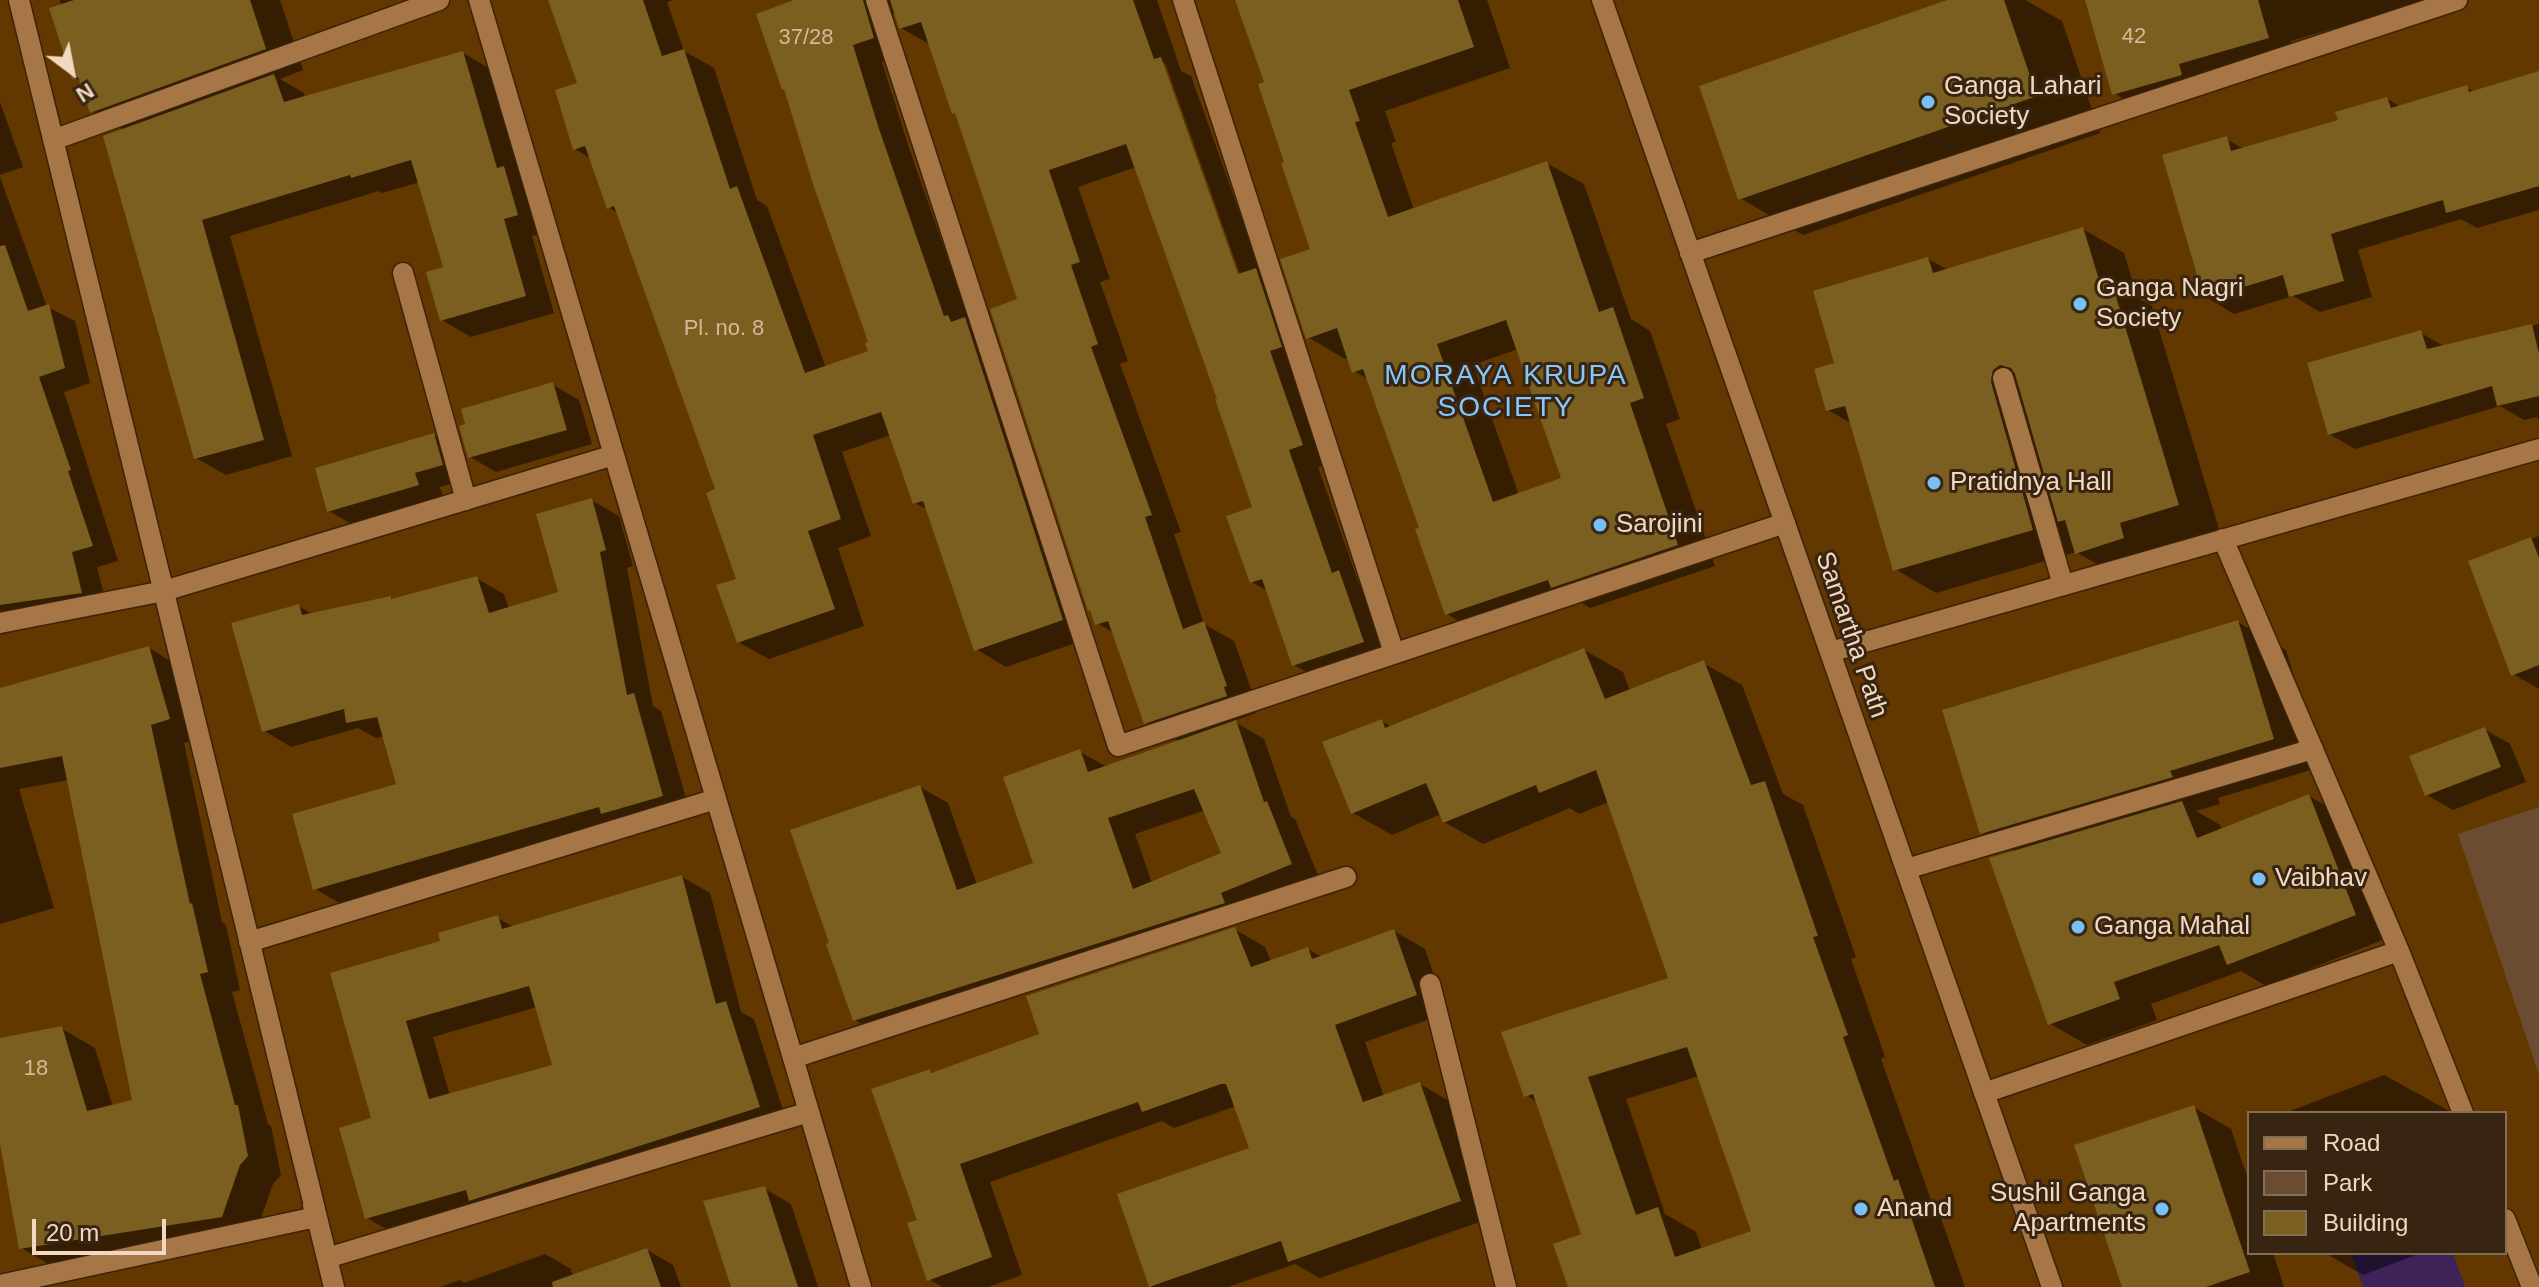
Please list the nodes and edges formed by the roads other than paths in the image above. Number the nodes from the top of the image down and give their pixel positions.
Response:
1 (19, 0) edge
2 (439, 0) edge
3 (479, 0) edge
4 (876, 0) edge
5 (1183, 0) edge
6 (1602, 0) edge
7 (2457, 0) edge
8 (53, 140) junction
9 (1690, 253) junction
10 (403, 273) dead end
11 (2003, 378) dead end
12 (2539, 449) edge
13 (614, 455) junction
14 (466, 500) junction
15 (1785, 523) junction
16 (2223, 539) junction
17 (2063, 585) junction
18 (164, 591) junction
19 (0, 623) edge
20 (1830, 652) junction
21 (1394, 653) junction
22 (2313, 749) junction
23 (716, 799) junction
24 (1906, 869) junction
25 (1346, 877) dead end
26 (249, 942) junction
27 (2399, 951) junction
28 (1430, 984) dead end
29 (793, 1058) junction
30 (1984, 1093) junction
31 (2462, 1111) edge
32 (809, 1112) junction
33 (310, 1191) junction
34 (2507, 1224) edge
35 (327, 1258) junction
36 (0, 1285) edge
37 (334, 1287) edge
38 (861, 1287) edge
39 (1506, 1287) edge
40 (2052, 1287) edge
41 (2532, 1287) edge

1 - 8 street
2 - 8 street
3 - 13 street
4 - 21 street
5 - 21 street
6 - 9 street, Samartha Path
7 - 9 street
8 - 18 street
9 - 15 street, Samartha Path
10 - 14 street
11 - 17 street
12 - 16 street
13 - 14 street
13 - 23 street
14 - 18 street
15 - 20 street, Samartha Path
15 - 21 street
16 - 17 street
16 - 22 street
17 - 20 street
18 - 19 street
18 - 26 street
20 - 24 street, Samartha Path
22 - 24 street
22 - 27 street
23 - 26 street
23 - 29 street
24 - 30 street, Samartha Path
25 - 29 street
26 - 33 street
27 - 30 street
27 - 31 street
28 - 39 street
29 - 32 street
30 - 40 street, Samartha Path
32 - 35 street
32 - 38 street
33 - 35 street
33 - 36 street
34 - 41 street
35 - 37 street

